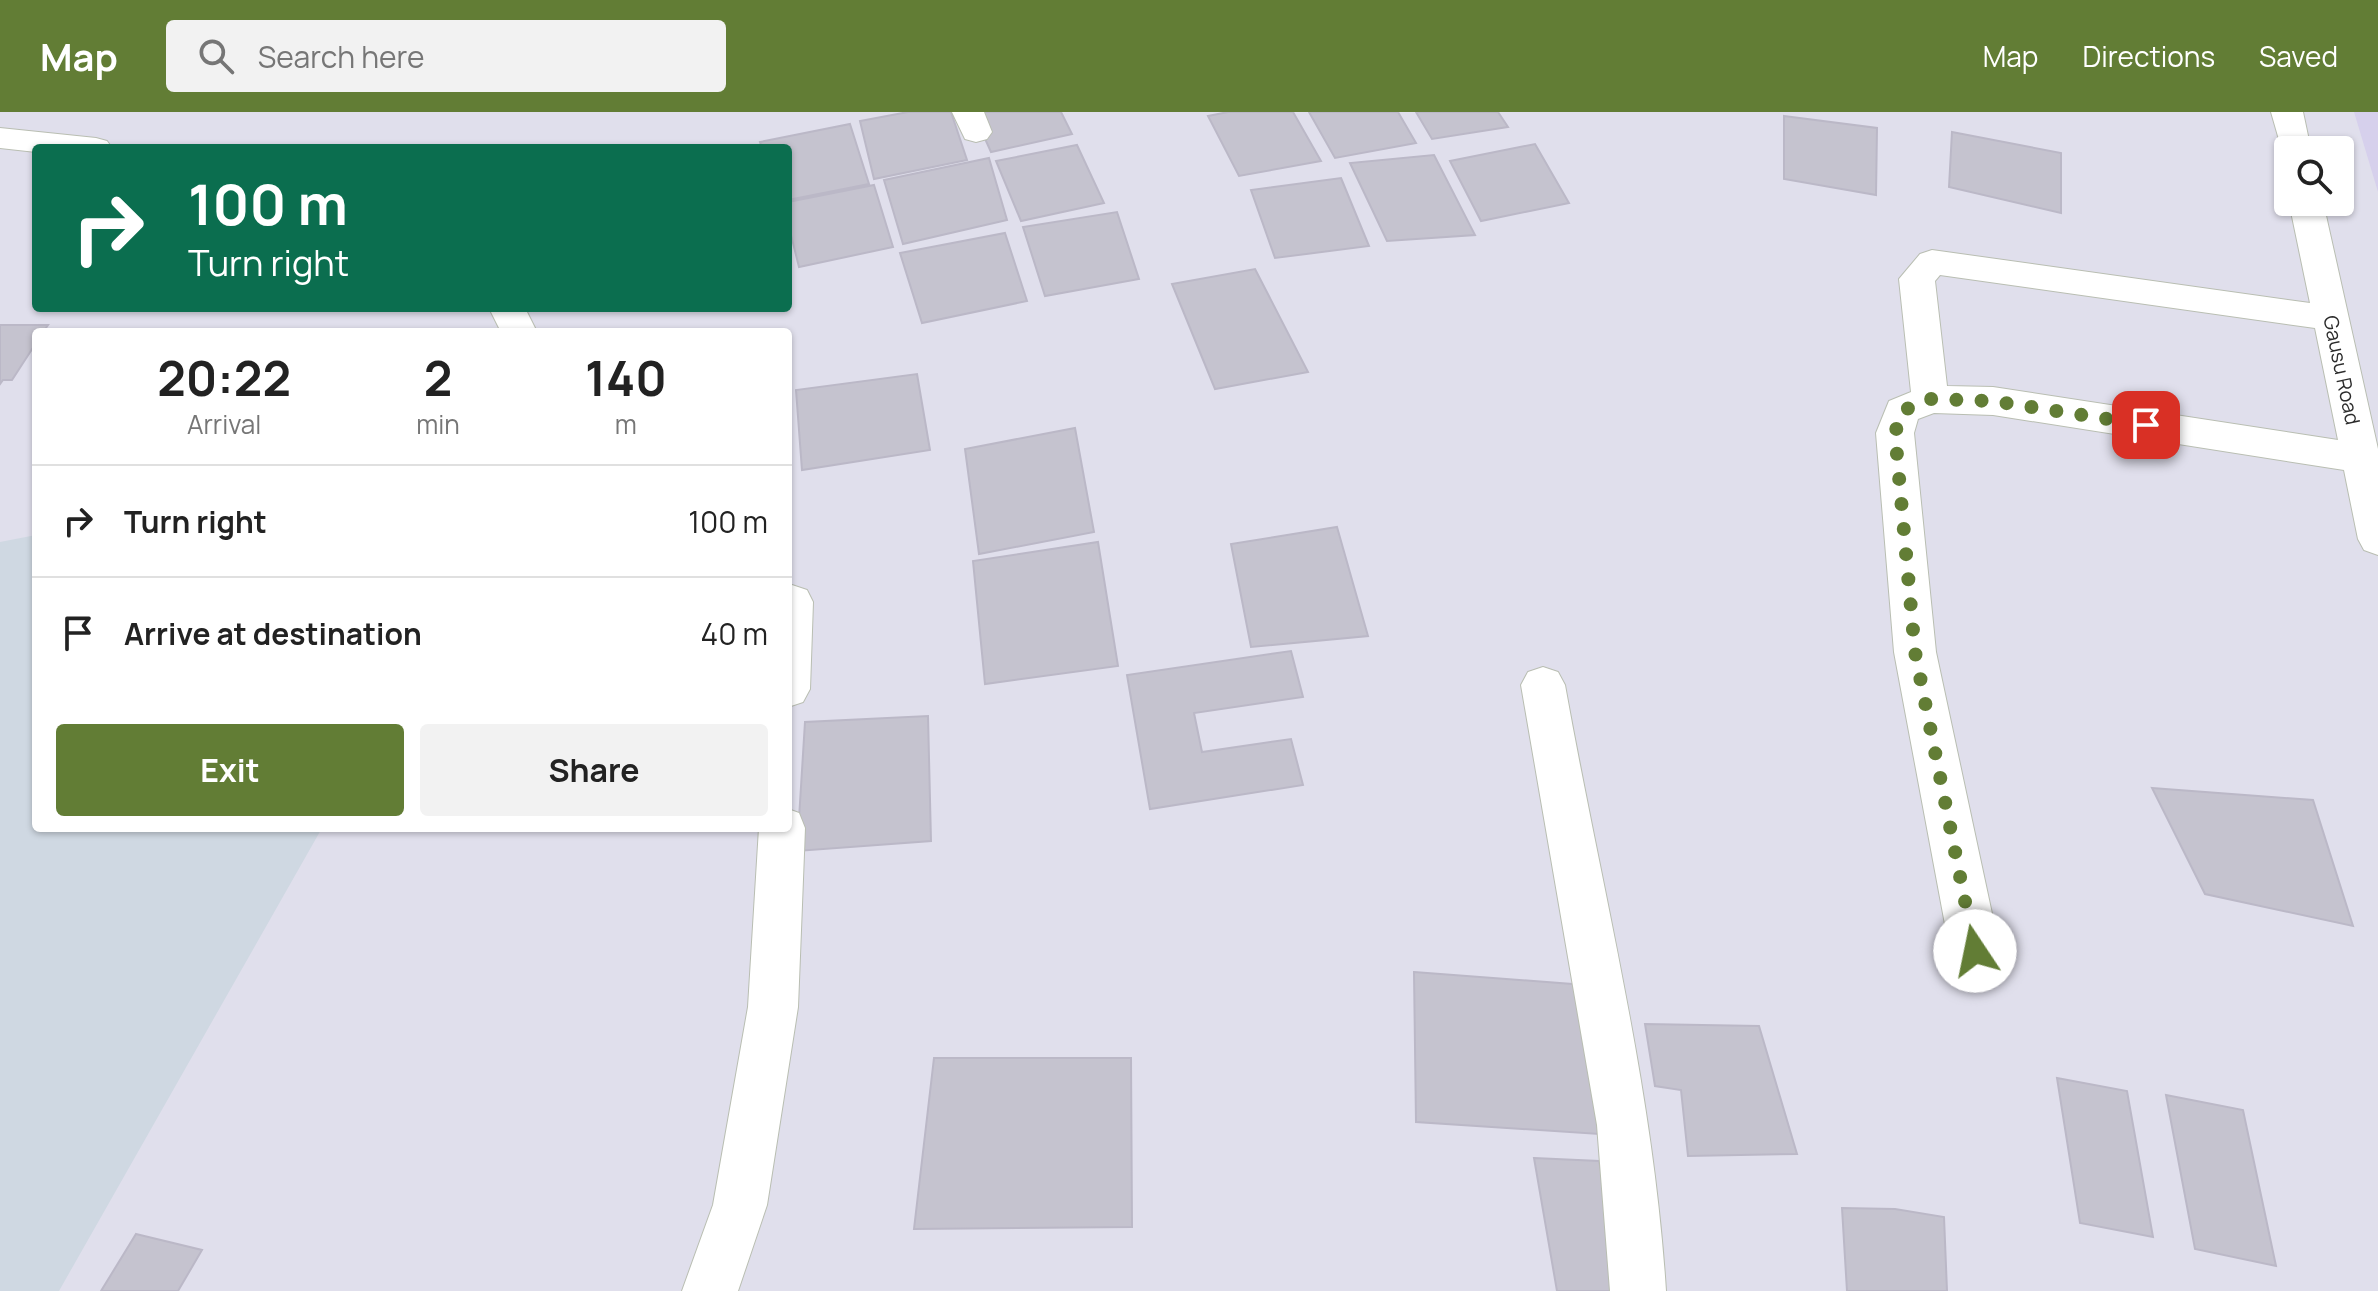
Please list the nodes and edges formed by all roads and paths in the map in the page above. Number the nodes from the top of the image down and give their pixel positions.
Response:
1 (2287, 112) edge
2 (2292, 136) edge
3 (0, 138) edge
4 (58, 144) edge
5 (2309, 216) edge
6 (2331, 318) junction
7 (1930, 399) junction
8 (2361, 458) junction
9 (2378, 539) edge
10 (1543, 685) dead end
11 (782, 832) edge
12 (1975, 951) dead end
13 (710, 1291) edge
14 (1638, 1291) edge

1 - 2 street
3 - 4 street
5 - 6 street, Gausu Road
6 - 7 street
6 - 8 street, Gausu Road
7 - 8 street
7 - 12 street
8 - 9 street, Gausu Road
10 - 14 street
11 - 13 street

